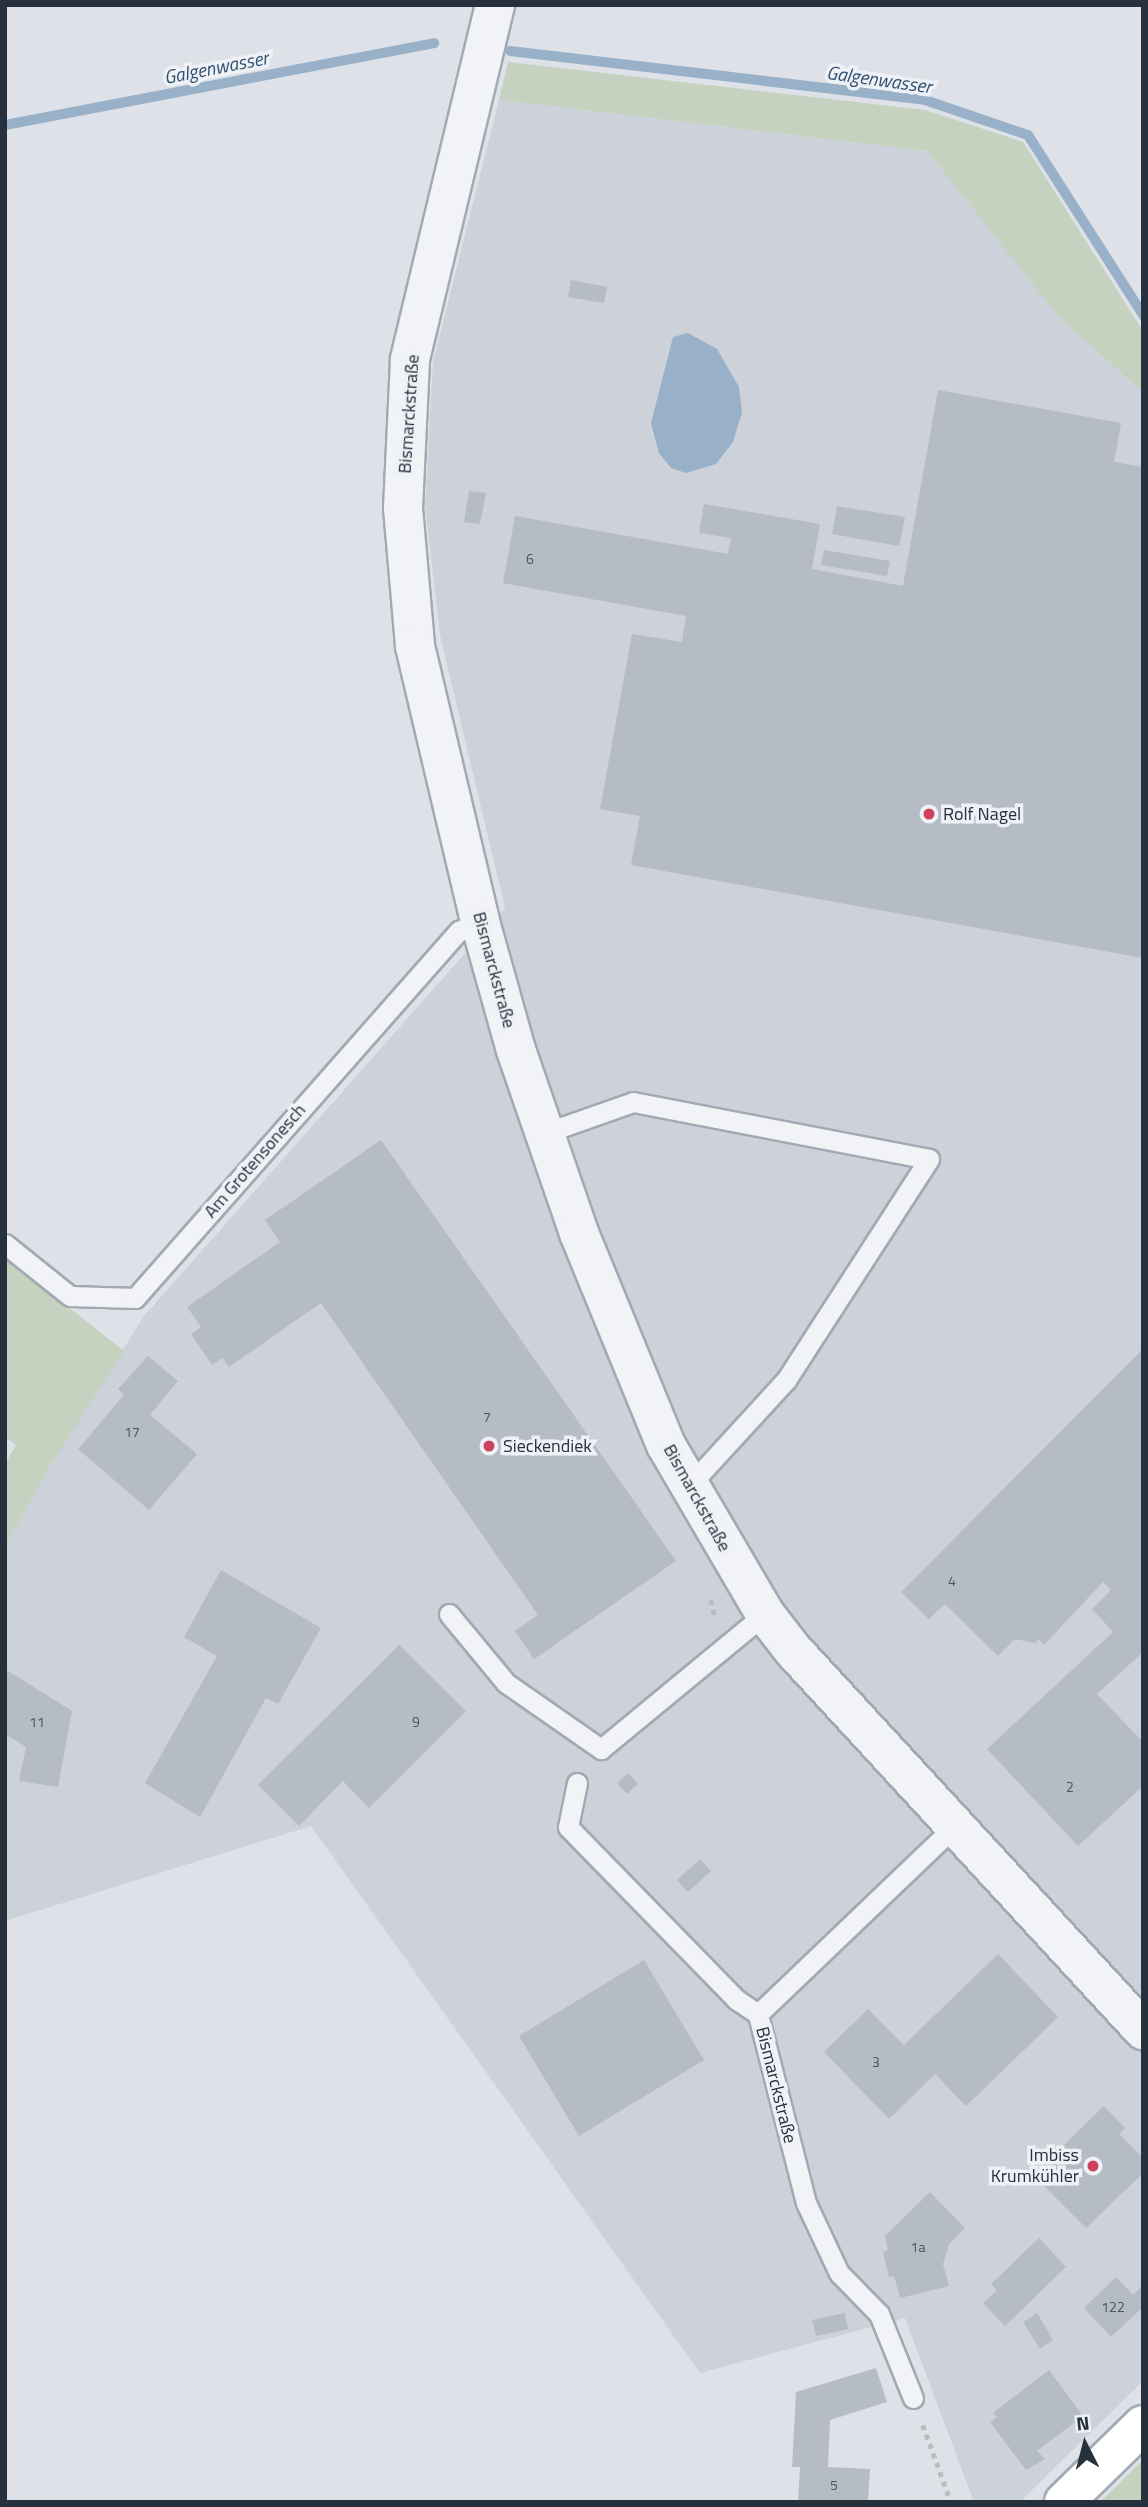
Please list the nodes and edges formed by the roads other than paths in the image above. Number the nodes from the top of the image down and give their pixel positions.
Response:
1 (495, 5) edge
2 (480, 922) junction
3 (545, 1133) junction
4 (5, 1244) edge
5 (690, 1486) junction
6 (449, 1614) dead end
7 (765, 1614) junction
8 (577, 1783) dead end
9 (956, 1825) junction
10 (758, 2014) junction
11 (1143, 2030) edge
12 (913, 2398) road end
13 (1143, 2425) edge
14 (1065, 2502) edge

1 - 2 street, Bismarckstraße
2 - 3 street, Bismarckstraße
2 - 4 lane, Am Grotensonesch
3 - 5 street, Bismarckstraße
3 - 5 lane
5 - 7 street, Bismarckstraße
6 - 7 lane
7 - 9 street, Bismarckstraße
8 - 10 lane
9 - 10 lane, Bismarckstraße
9 - 11 street, Bismarckstraße
10 - 12 lane, Bismarckstraße
13 - 14 main road

